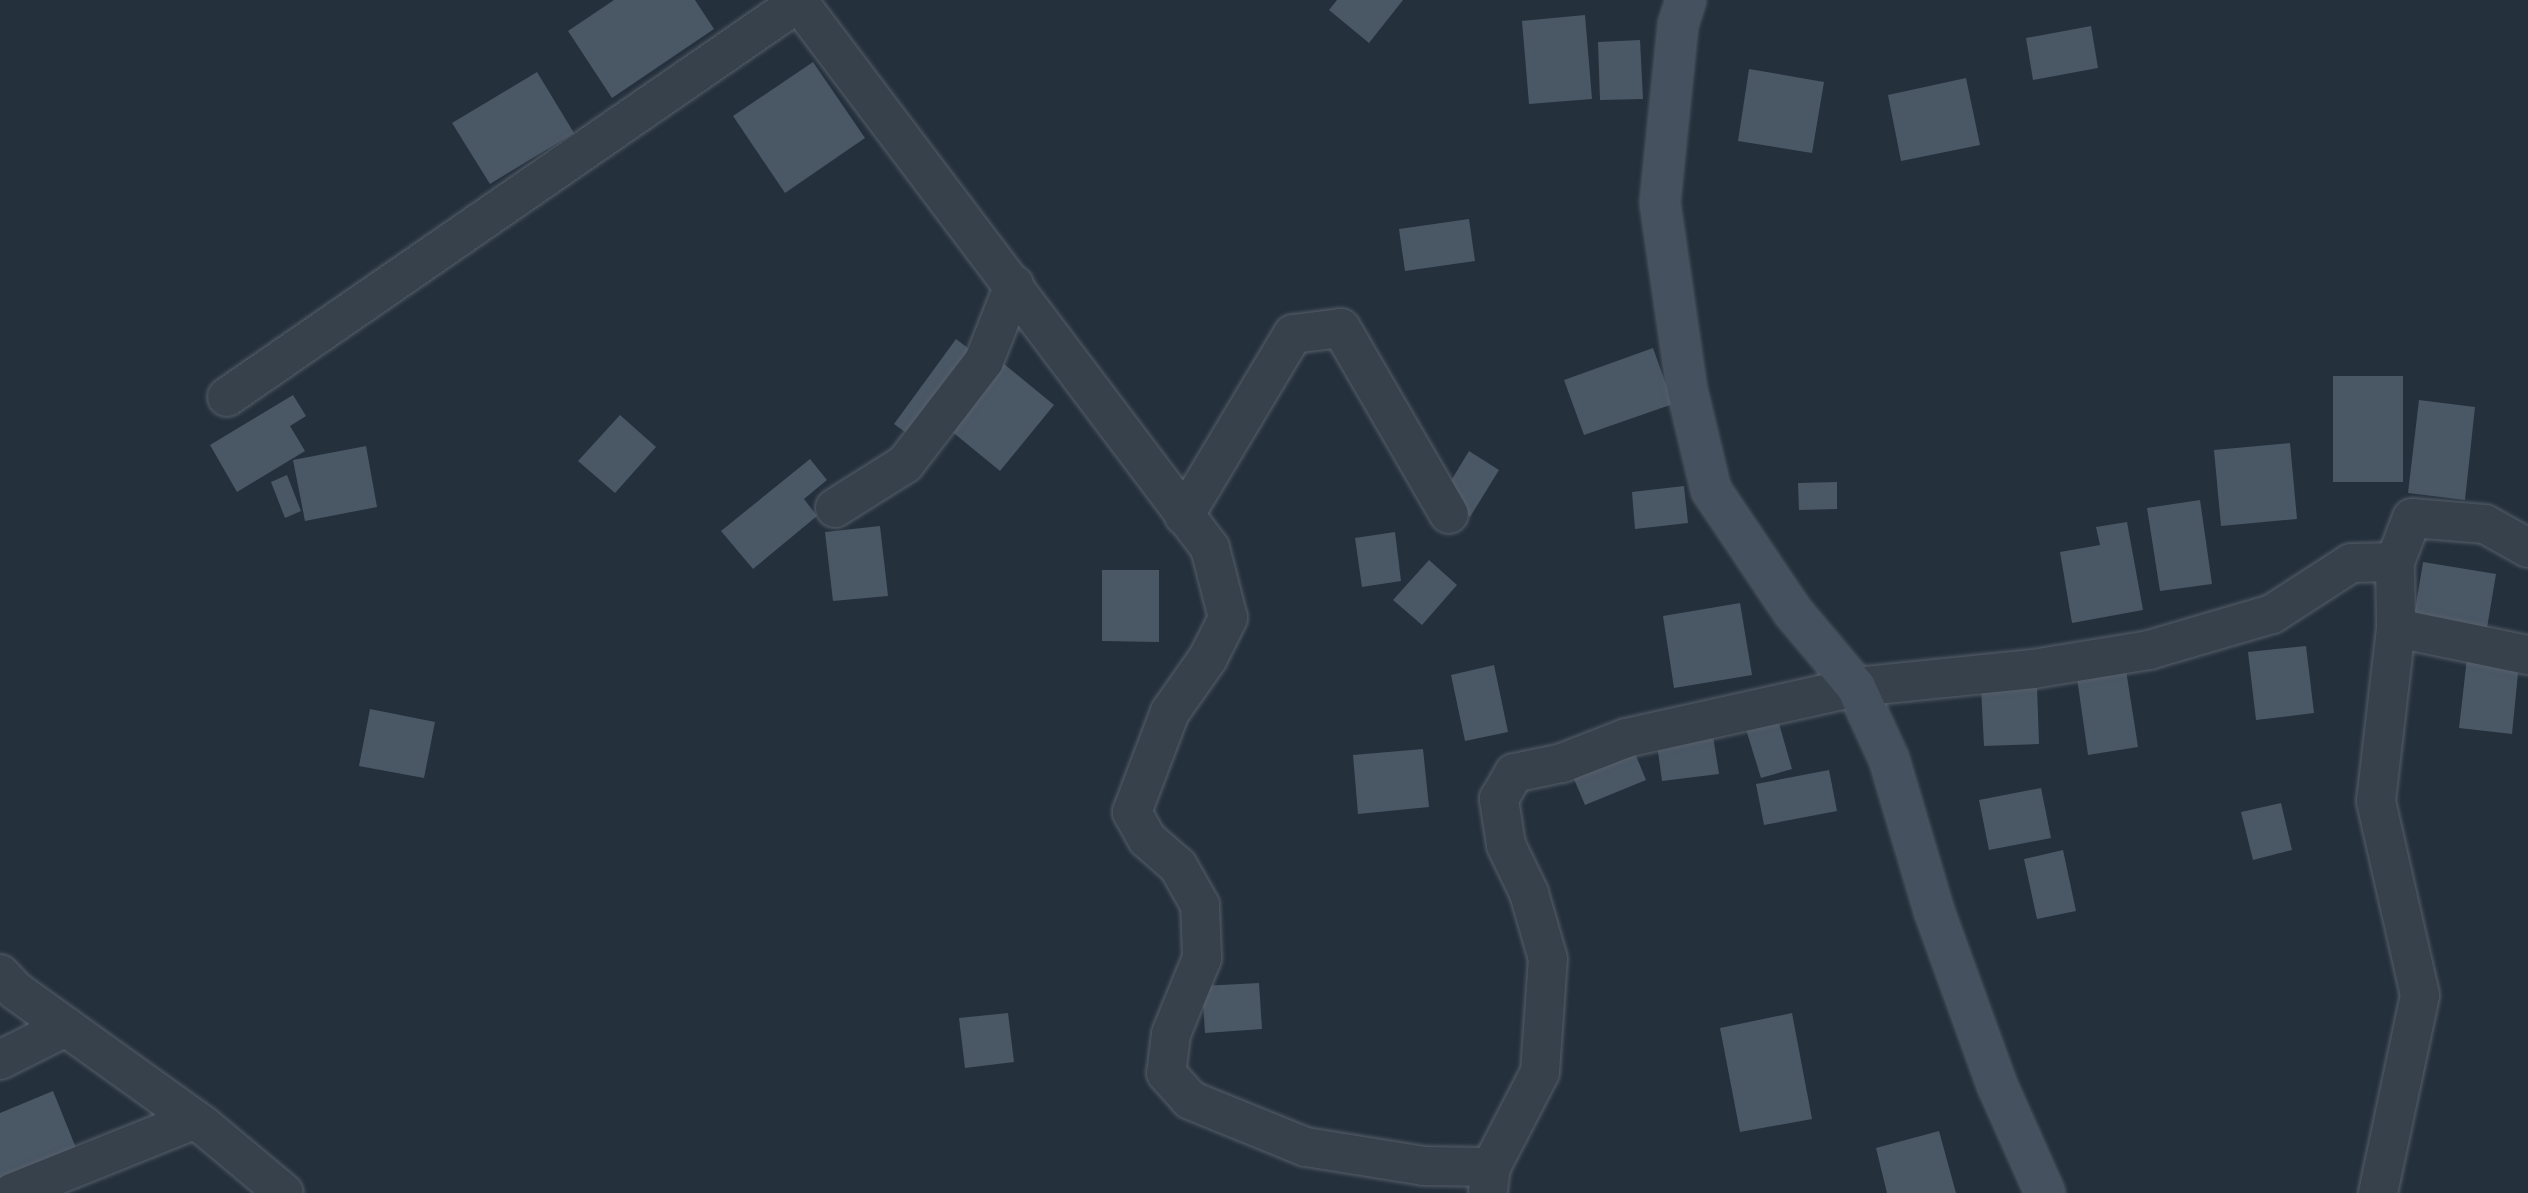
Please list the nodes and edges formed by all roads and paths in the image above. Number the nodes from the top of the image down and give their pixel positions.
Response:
1 (1686, 0) edge
2 (798, 1) edge
3 (1014, 285) junction
4 (227, 397) dead end
5 (835, 508) dead end
6 (1449, 514) dead end
7 (1184, 516) junction
8 (2528, 548) edge
9 (2395, 562) junction
10 (2396, 628) junction
11 (2528, 655) edge
12 (1856, 687) junction
13 (0, 974) edge
14 (66, 1027) junction
15 (0, 1060) edge
16 (194, 1120) junction
17 (1489, 1180) edge
18 (272, 1190) edge
19 (12, 1193) edge
20 (2045, 1193) edge
21 (2378, 1193) edge

1 - 12 main road
2 - 3 street
2 - 4 street
3 - 5 street
3 - 7 street
6 - 7 street
7 - 17 street
8 - 9 street
9 - 10 street
9 - 12 street
10 - 11 street
10 - 21 street
12 - 17 street
12 - 20 main road
13 - 14 street
14 - 15 street
14 - 16 street
16 - 18 street
16 - 19 street

